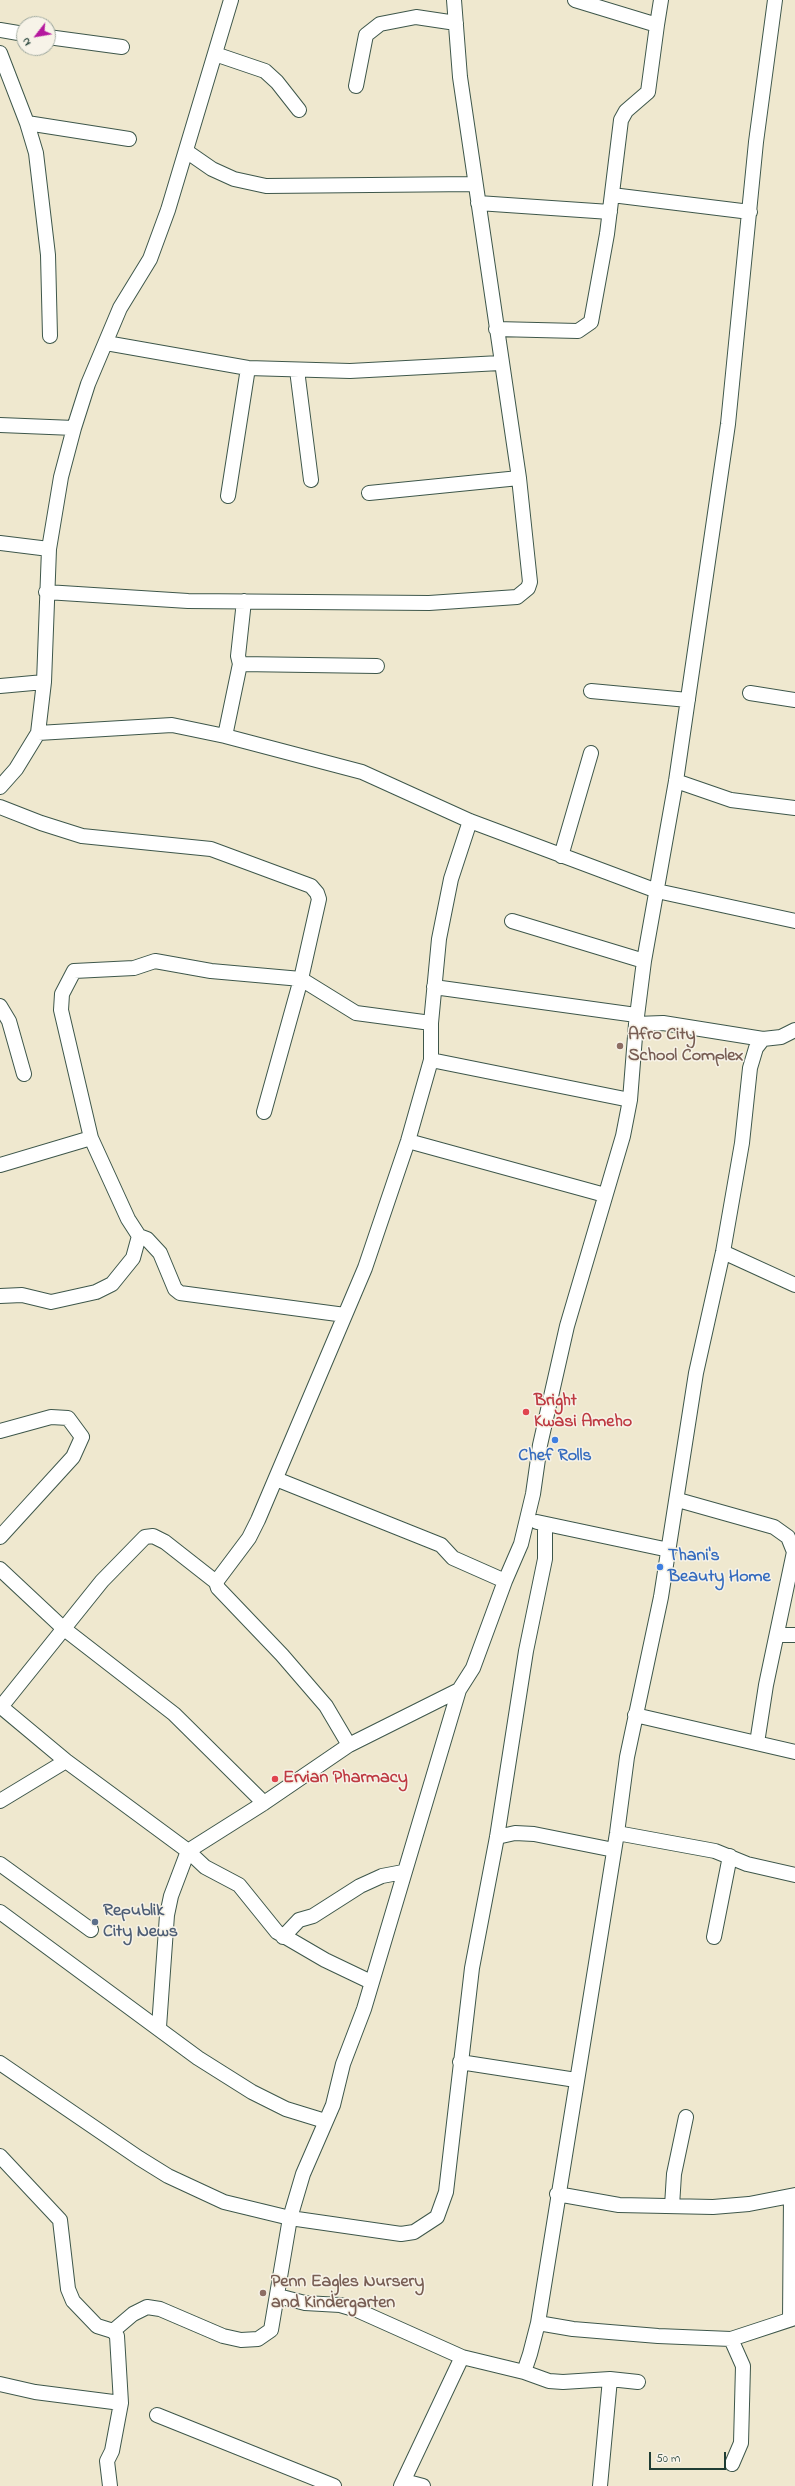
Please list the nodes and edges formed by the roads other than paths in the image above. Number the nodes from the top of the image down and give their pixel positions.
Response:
1 (231, 0) edge
2 (454, 0) edge
3 (575, 0) edge
4 (661, 0) edge
5 (775, 0) edge
6 (456, 23) junction
7 (657, 25) junction
8 (0, 30) edge
9 (16, 33) edge
10 (56, 38) edge
11 (122, 47) dead end
12 (0, 52) edge
13 (215, 54) junction
14 (5, 83) edge
15 (356, 86) dead end
16 (299, 110) dead end
17 (28, 123) junction
18 (129, 139) dead end
19 (186, 150) junction
20 (475, 184) junction
21 (612, 195) junction
22 (478, 203) junction
23 (610, 212) junction
24 (750, 212) junction
25 (496, 329) junction
26 (50, 336) dead end
27 (106, 343) junction
28 (500, 363) junction
29 (248, 368) junction
30 (297, 370) junction
31 (0, 425) edge
32 (74, 428) junction
33 (519, 478) junction
34 (311, 480) dead end
35 (369, 494) dead end
36 (228, 496) dead end
37 (0, 544) edge
38 (49, 548) junction
39 (46, 592) junction
40 (244, 601) junction
41 (240, 664) junction
42 (377, 666) dead end
43 (44, 682) junction
44 (0, 686) edge
45 (591, 691) dead end
46 (750, 693) dead end
47 (688, 700) junction
48 (795, 700) edge
49 (38, 733) junction
50 (225, 736) junction
51 (591, 753) dead end
52 (676, 781) junction
53 (0, 787) edge
54 (0, 807) edge
55 (795, 808) edge
56 (470, 821) junction
57 (561, 856) junction
58 (657, 891) junction
59 (512, 921) dead end
60 (795, 921) edge
61 (644, 960) junction
62 (301, 979) junction
63 (434, 987) junction
64 (0, 1006) edge
65 (636, 1020) junction
66 (431, 1023) junction
67 (795, 1030) edge
68 (763, 1039) junction
69 (431, 1060) junction
70 (24, 1074) dead end
71 (630, 1100) junction
72 (264, 1112) dead end
73 (91, 1138) junction
74 (408, 1141) junction
75 (0, 1165) edge
76 (605, 1195) junction
77 (139, 1236) junction
78 (723, 1252) junction
79 (795, 1285) edge
80 (0, 1296) edge
81 (345, 1315) junction
82 (0, 1431) edge
83 (276, 1479) junction
84 (678, 1500) junction
85 (527, 1520) junction
86 (545, 1524) junction
87 (0, 1537) edge
88 (669, 1550) junction
89 (0, 1569) edge
90 (505, 1581) junction
91 (216, 1582) junction
92 (63, 1628) junction
93 (795, 1634) edge
94 (777, 1635) junction
95 (458, 1690) junction
96 (0, 1707) edge
97 (635, 1715) junction
98 (756, 1743) junction
99 (349, 1745) junction
100 (795, 1752) edge
101 (66, 1761) junction
102 (0, 1801) edge
103 (264, 1803) junction
104 (617, 1833) junction
105 (497, 1837) junction
106 (614, 1850) junction
107 (188, 1851) junction
108 (730, 1856) junction
109 (0, 1864) edge
110 (403, 1872) junction
111 (795, 1875) edge
112 (0, 1912) edge
113 (91, 1930) dead end
114 (283, 1937) junction
115 (714, 1937) dead end
116 (371, 1982) junction
117 (159, 2027) junction
118 (460, 2062) junction
119 (0, 2063) edge
120 (576, 2080) junction
121 (686, 2117) dead end
122 (325, 2121) junction
123 (0, 2156) edge
124 (557, 2194) junction
125 (793, 2196) edge
126 (672, 2206) junction
127 (290, 2218) junction
128 (278, 2296) junction
129 (792, 2319) edge
130 (538, 2323) junction
131 (113, 2331) junction
132 (731, 2339) junction
133 (462, 2357) junction
134 (524, 2372) junction
135 (610, 2379) junction
136 (638, 2382) dead end
137 (0, 2384) edge
138 (121, 2404) junction
139 (157, 2415) dead end
140 (732, 2464) dead end
141 (403, 2483) edge
142 (110, 2486) edge
143 (334, 2486) edge
144 (423, 2486) edge
145 (600, 2486) edge

1 - 13 street
2 - 6 street
3 - 7 street
4 - 7 street
5 - 24 street
6 - 15 street
6 - 20 street
7 - 21 street
8 - 9 street
10 - 11 street
12 - 14 street
13 - 16 street
13 - 19 street
14 - 17 street
17 - 18 street
17 - 26 street
19 - 20 street
19 - 27 street
20 - 22 street
21 - 23 street
21 - 24 street
22 - 23 street
22 - 25 street
23 - 25 street
24 - 47 street
25 - 28 street
27 - 29 street
27 - 32 street
28 - 30 street
28 - 33 street
29 - 30 street
29 - 36 street
30 - 34 street
31 - 32 street
32 - 38 street
33 - 35 street
33 - 40 street
37 - 38 street
38 - 39 street
39 - 40 street
39 - 43 street
40 - 41 street
41 - 42 street
41 - 50 street
43 - 44 street
43 - 49 street
45 - 47 street
46 - 48 street
47 - 52 street
49 - 50 street
49 - 53 street
50 - 56 street
51 - 57 street
52 - 55 street
52 - 58 street
54 - 62 street
56 - 57 street
56 - 63 street
57 - 58 street
58 - 60 street
58 - 61 street
59 - 61 street
61 - 65 street
62 - 66 street
62 - 72 street
62 - 73 street
63 - 65 street
63 - 66 street
64 - 70 street
65 - 68 street
65 - 71 street
66 - 69 street
67 - 68 street
68 - 78 street
69 - 71 street
69 - 74 street
71 - 76 street
73 - 75 street
73 - 77 street
74 - 76 street
74 - 81 street
76 - 85 street
77 - 80 street
77 - 81 street
78 - 79 street
78 - 84 street
81 - 83 street
82 - 87 street
83 - 90 street
83 - 91 street
84 - 88 street
84 - 94 street
85 - 86 street
85 - 90 street
86 - 88 street
86 - 105 street
88 - 97 street
89 - 92 street
90 - 95 street
91 - 92 street
91 - 99 street
92 - 96 street
92 - 103 street
93 - 94 street
94 - 98 street
95 - 99 street
95 - 110 street
96 - 101 street
97 - 98 street
97 - 104 street
98 - 100 street
99 - 103 street
101 - 102 street
101 - 107 street
103 - 107 street
104 - 106 street
104 - 108 street
105 - 106 street
105 - 118 street
106 - 120 street
107 - 114 street
107 - 117 street
108 - 111 street
108 - 115 street
109 - 113 street
110 - 114 street
110 - 116 street
112 - 117 street
114 - 116 street
116 - 122 street
117 - 122 street
118 - 120 street
118 - 127 street
119 - 127 street
120 - 124 street
121 - 126 street
122 - 127 street
123 - 131 street
124 - 126 street
124 - 130 street
125 - 126 street
125 - 129 street
127 - 128 street
128 - 131 street
128 - 133 street
129 - 132 street
130 - 132 street
130 - 134 street
131 - 138 street
132 - 140 street
133 - 134 street
133 - 141 street
134 - 135 street
135 - 136 street
135 - 145 street
137 - 138 street
138 - 142 street
139 - 143 street
141 - 144 street

